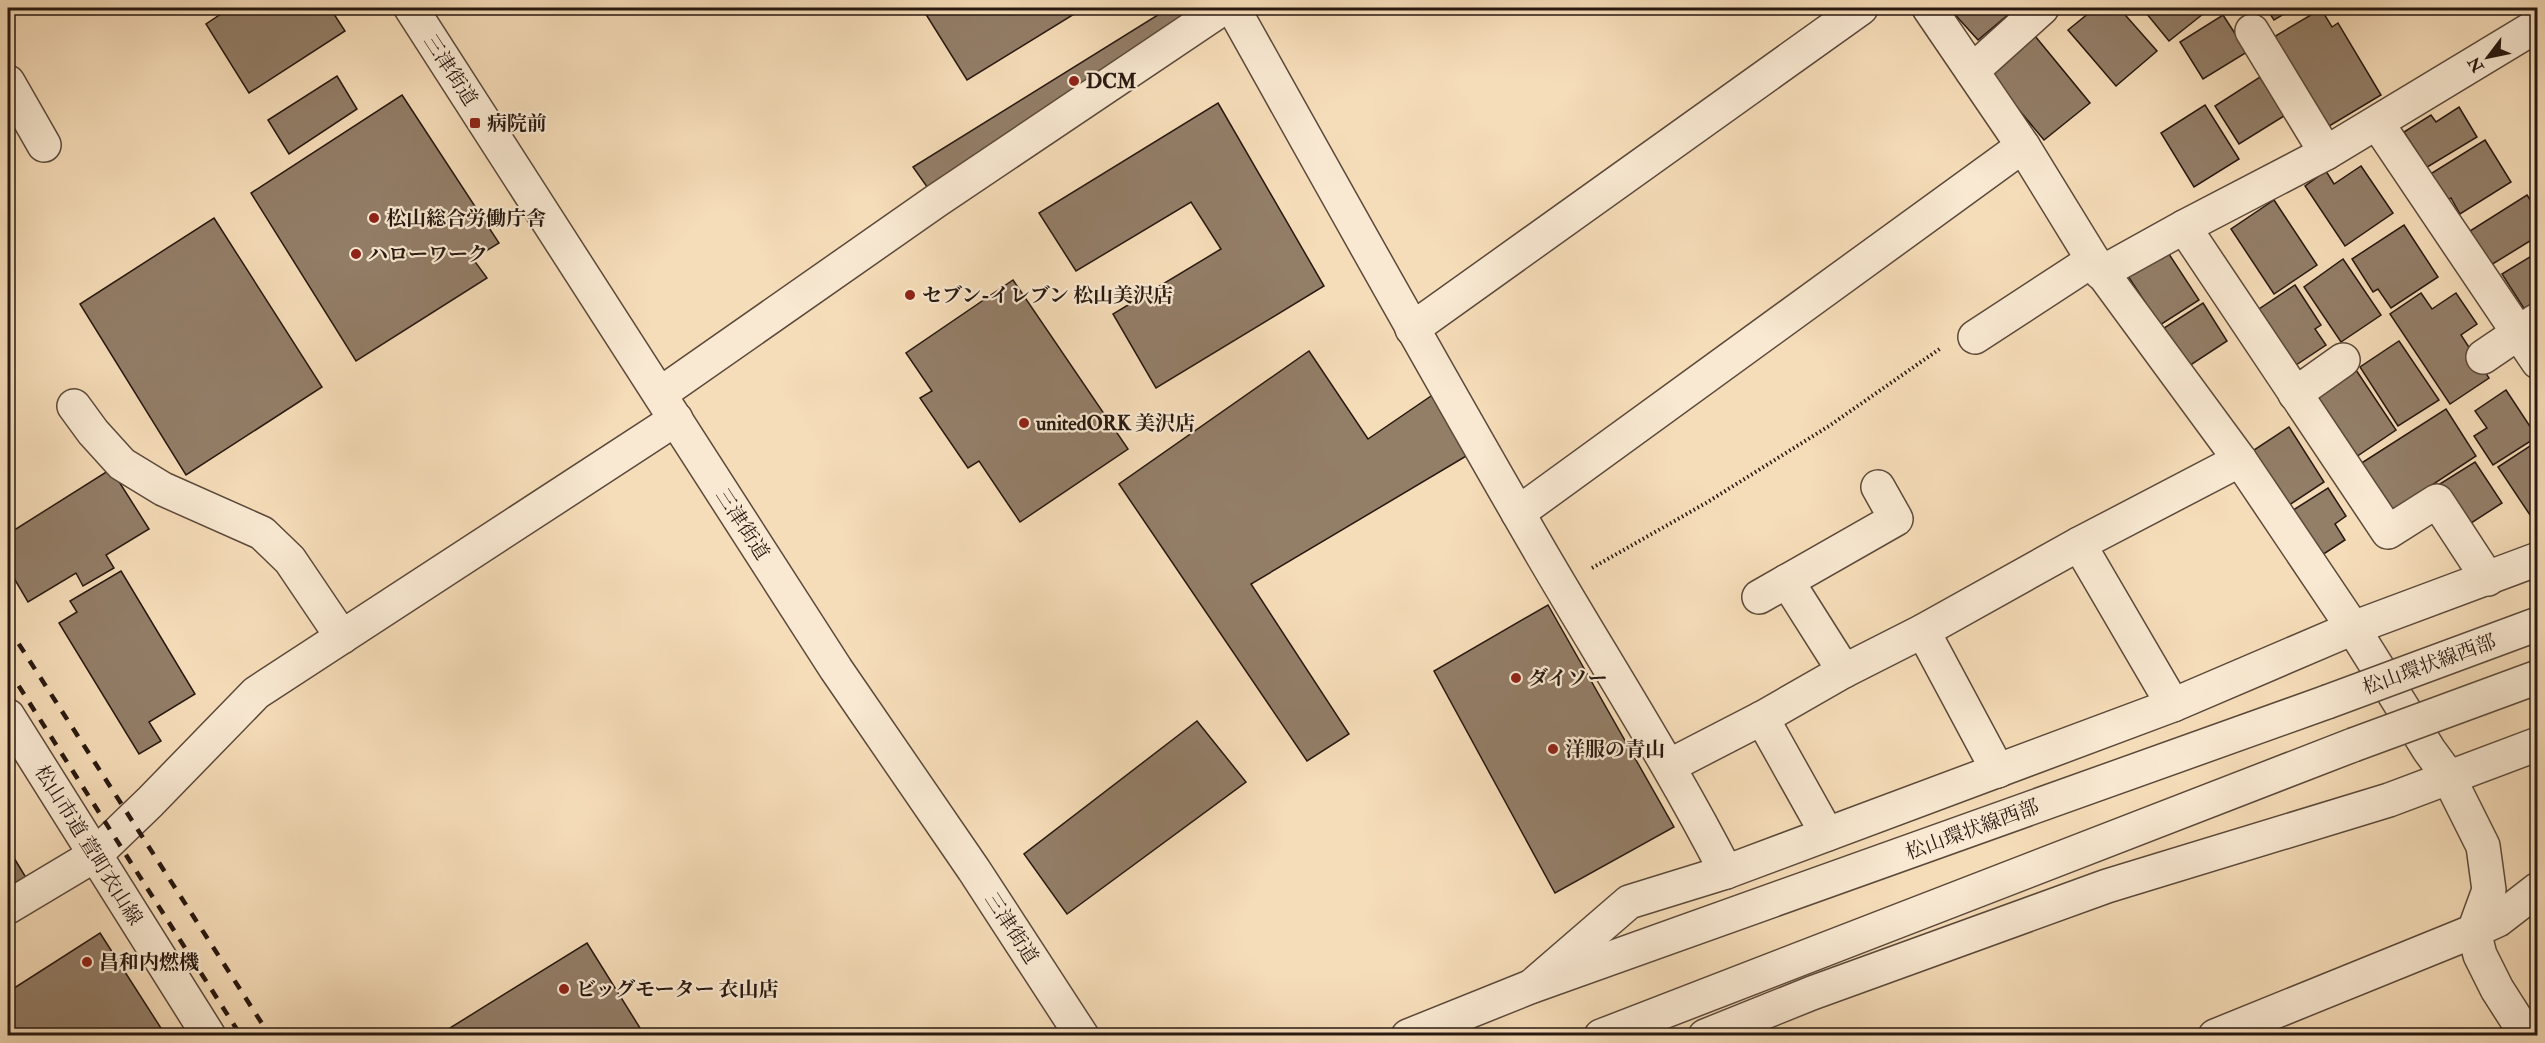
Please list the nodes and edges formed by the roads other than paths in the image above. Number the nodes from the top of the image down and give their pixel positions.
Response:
1 (411, 8) edge
2 (1223, 8) edge
3 (1233, 8) edge
4 (1861, 8) edge
5 (1929, 8) edge
6 (2042, 8) edge
7 (2538, 25) edge
8 (2252, 31) dead end
9 (1972, 71) junction
10 (8, 82) edge
11 (2377, 123) junction
12 (44, 145) dead end
13 (2023, 146) junction
14 (2326, 153) junction
15 (2184, 227) junction
16 (2097, 267) junction
17 (2528, 327) edge
18 (1412, 329) junction
19 (1975, 337) road end
20 (2483, 357) dead end
21 (2343, 360) dead end
22 (2538, 362) edge
23 (2295, 394) junction
24 (74, 406) dead end
25 (668, 406) junction
26 (2240, 460) junction
27 (1878, 487) dead end
28 (1518, 513) junction
29 (2079, 544) junction
30 (2538, 559) edge
31 (2488, 579) junction
32 (2538, 624) edge
33 (2354, 628) junction
34 (1923, 632) junction
35 (342, 638) junction
36 (1844, 671) junction
37 (2538, 677) edge
38 (2173, 705) junction
39 (8, 716) edge
40 (1762, 718) junction
41 (2538, 744) edge
42 (1669, 766) junction
43 (1998, 771) junction
44 (2448, 776) junction
45 (1827, 834) junction
46 (95, 855) junction
47 (1726, 872) junction
48 (2538, 889) edge
49 (8, 907) edge
50 (2474, 932) junction
51 (1530, 987) junction
52 (209, 1035) edge
53 (1082, 1035) edge
54 (1408, 1035) edge
55 (1601, 1035) edge
56 (1705, 1035) edge
57 (2215, 1035) edge
58 (2527, 1035) edge

1 - 25 street, 三津街道
2 - 25 street
3 - 18 street
4 - 18 street
5 - 9 street
6 - 9 street
7 - 11 street
8 - 14 street
9 - 13 street
10 - 12 street
11 - 14 street
11 - 17 street
13 - 16 street
13 - 28 street
14 - 15 street
15 - 16 street
15 - 23 street
16 - 19 street
16 - 26 street
17 - 20 street
17 - 22 street
18 - 28 street
21 - 23 street
23 - 31 street
24 - 35 street
25 - 35 street
25 - 53 street, 三津街道
26 - 29 street
26 - 33 street
27 - 36 street
28 - 42 street
29 - 34 street
29 - 38 street
30 - 31 street
31 - 33 street
32 - 51 street, 松山環状線西部, bridge
33 - 38 street
33 - 44 street
34 - 36 street
34 - 43 street
35 - 46 street
36 - 40 street
37 - 55 street, bridge
38 - 43 street
39 - 46 street, 松山市道 萱町衣山線
40 - 42 street
40 - 45 street
41 - 44 street
42 - 47 street
43 - 45 street
44 - 50 street
44 - 56 street
45 - 47 street
46 - 49 street
46 - 52 street, 松山市道 萱町衣山線
47 - 51 street
48 - 50 street
50 - 57 street
50 - 58 street
51 - 54 street, 松山環状線西部

